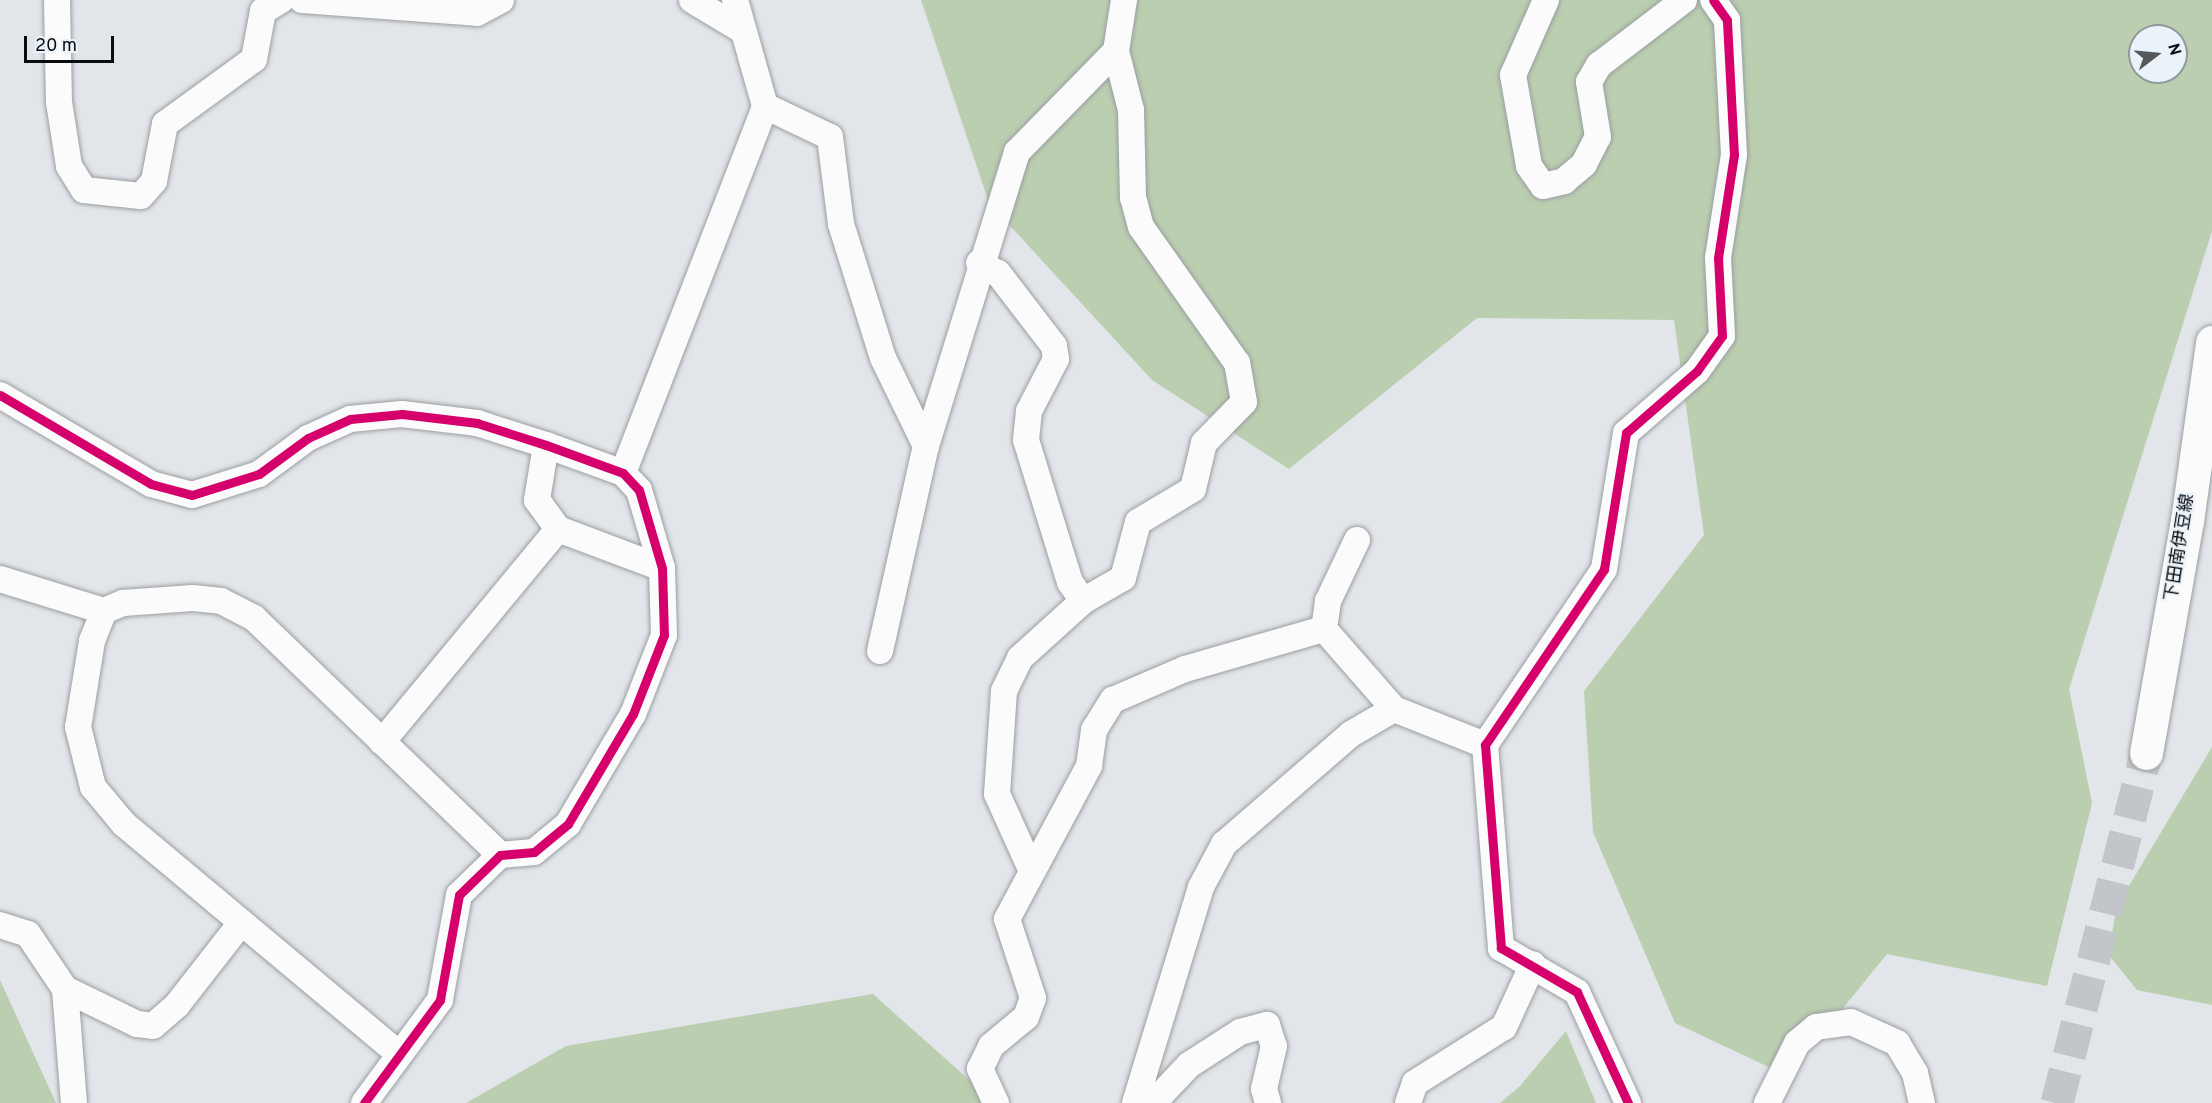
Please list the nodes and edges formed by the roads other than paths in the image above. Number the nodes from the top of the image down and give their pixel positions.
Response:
1 (57, 0) edge
2 (281, 0) edge
3 (302, 0) edge
4 (501, 0) edge
5 (692, 0) edge
6 (735, 0) edge
7 (1124, 0) edge
8 (1546, 0) edge
9 (1684, 0) edge
10 (1713, 0) edge
11 (367, 3) edge
12 (742, 30) junction
13 (1116, 51) junction
14 (765, 105) junction
15 (979, 262) junction
16 (2212, 342) edge
17 (0, 394) edge
18 (546, 445) junction
19 (926, 446) junction
20 (623, 472) junction
21 (558, 529) junction
22 (1357, 540) dead end
23 (662, 568) junction
24 (0, 579) edge
25 (1083, 601) junction
26 (104, 610) junction
27 (1324, 629) junction
28 (880, 651) dead end
29 (1394, 709) junction
30 (382, 742) junction
31 (1485, 745) junction
32 (2146, 753) tunnel mouth
33 (500, 855) junction
34 (1030, 867) junction
35 (241, 923) junction
36 (0, 925) edge
37 (1533, 964) junction
38 (65, 989) junction
39 (399, 1054) junction
40 (74, 1103) edge
41 (364, 1103) edge
42 (996, 1103) edge
43 (1135, 1103) edge
44 (1153, 1103) edge
45 (1268, 1103) edge
46 (1408, 1103) edge
47 (1628, 1103) edge
48 (1767, 1103) edge
49 (1922, 1103) edge

1 - 2 street
3 - 11 street
4 - 11 street
5 - 12 street
6 - 12 street
7 - 13 street
8 - 9 street
10 - 31 street
12 - 14 street
13 - 15 street
13 - 25 street
14 - 19 street
14 - 20 street
15 - 19 street
15 - 25 street
16 - 32 main road, 下田南伊豆線
17 - 18 street
18 - 20 street
18 - 21 street
19 - 28 street
20 - 23 street
21 - 23 street
21 - 30 street
22 - 27 street
23 - 33 street
24 - 26 street
25 - 34 street
26 - 30 street
26 - 35 street
27 - 29 street
27 - 34 street
29 - 31 street
29 - 43 street
30 - 33 street
31 - 37 street
33 - 39 street
34 - 42 street
35 - 38 street
35 - 39 street
36 - 38 street
37 - 46 street
37 - 47 street
38 - 40 street
39 - 41 street
44 - 45 street
48 - 49 street

